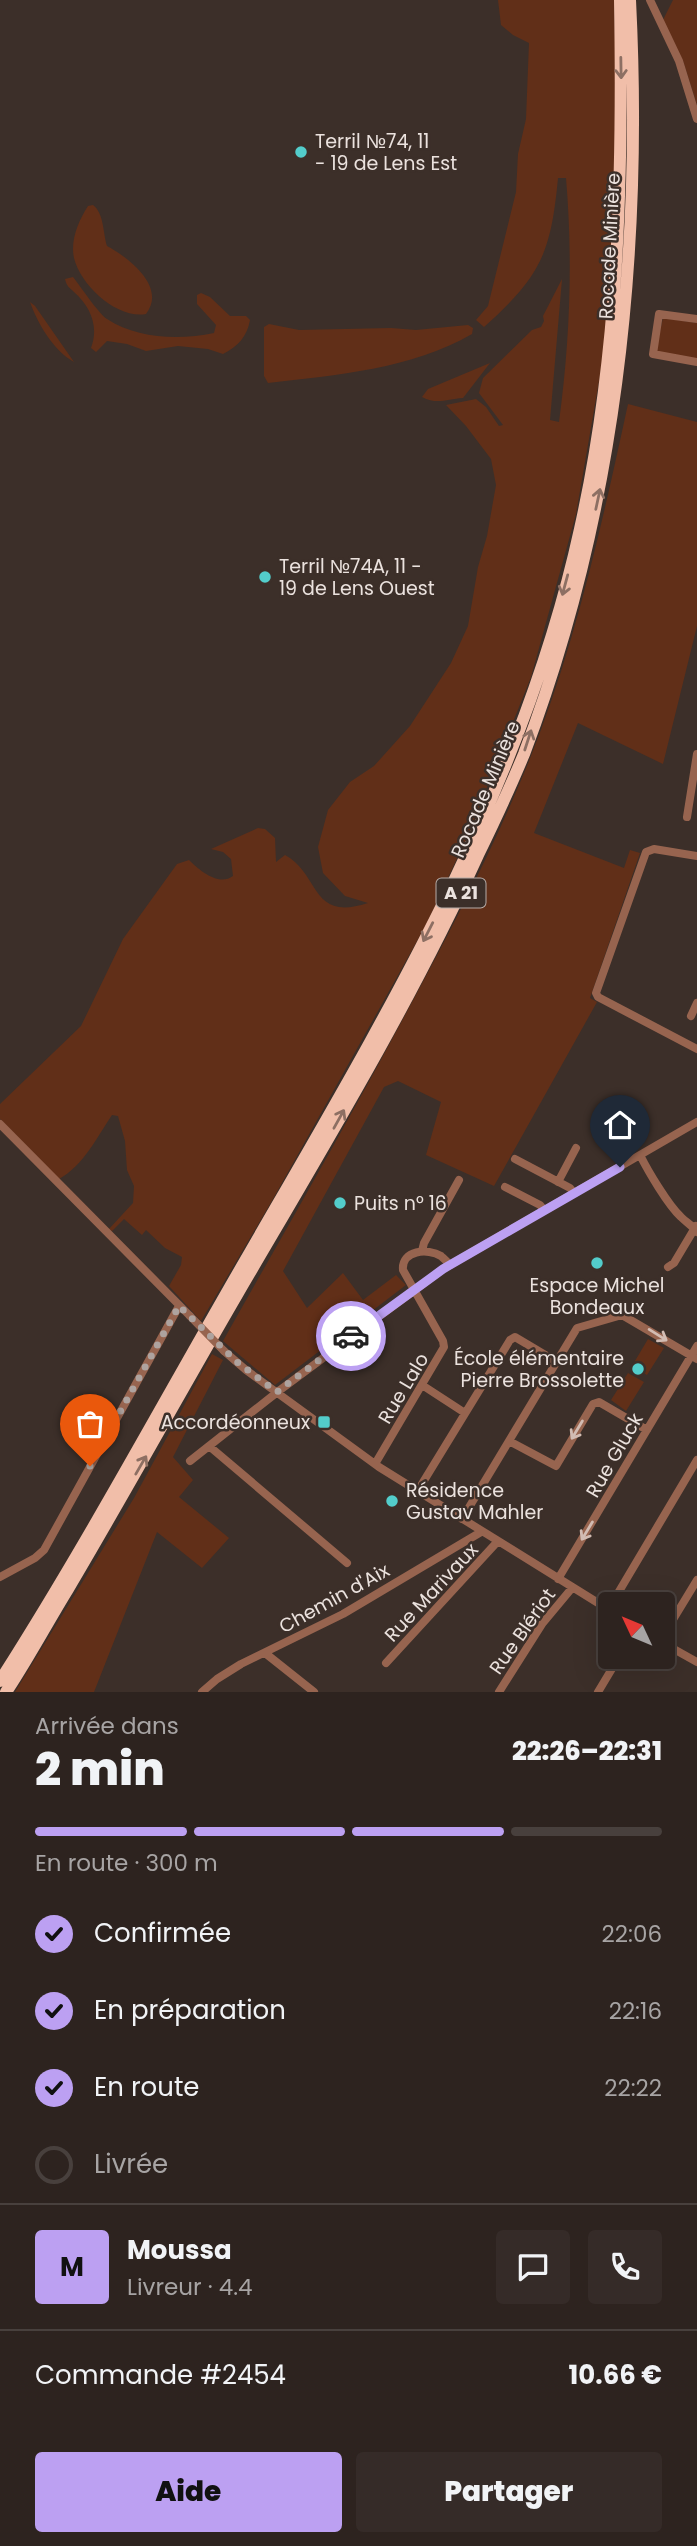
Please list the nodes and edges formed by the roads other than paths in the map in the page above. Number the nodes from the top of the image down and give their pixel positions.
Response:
1 (620, 0) edge
2 (630, 0) edge
3 (650, 0) edge
4 (697, 119) edge
5 (697, 319) edge
6 (697, 362) edge
7 (697, 754) edge
8 (696, 769) edge
9 (687, 817) dead end
10 (697, 856) edge
11 (697, 1003) edge
12 (691, 1016) dead end
13 (697, 1049) edge
14 (697, 1122) edge
15 (0, 1124) edge
16 (576, 1148) dead end
17 (640, 1155) junction
18 (514, 1159) dead end
19 (460, 1180) dead end
20 (558, 1182) junction
21 (505, 1187) dead end
22 (574, 1193) junction
23 (544, 1210) junction
24 (696, 1228) edge
25 (422, 1251) junction
26 (450, 1265) junction
27 (668, 1267) dead end
28 (414, 1289) junction
29 (179, 1306) junction
30 (697, 1346) edge
31 (694, 1358) edge
32 (557, 1362) junction
33 (422, 1385) junction
34 (277, 1392) junction
35 (465, 1413) junction
36 (647, 1430) junction
37 (509, 1441) junction
38 (209, 1446) junction
39 (697, 1460) edge
40 (190, 1461) dead end
41 (375, 1465) junction
42 (417, 1492) junction
43 (462, 1519) junction
44 (481, 1532) junction
45 (498, 1541) junction
46 (347, 1563) dead end
47 (0, 1577) edge
48 (558, 1579) junction
49 (697, 1580) edge
50 (572, 1588) junction
51 (620, 1592) edge
52 (598, 1604) edge
53 (676, 1615) edge
54 (676, 1650) edge
55 (265, 1653) junction
56 (697, 1662) edge
57 (386, 1664) dead end
58 (612, 1670) edge
59 (0, 1681) edge
60 (6, 1692) edge
61 (202, 1692) edge
62 (314, 1692) edge
63 (499, 1692) edge
64 (598, 1692) edge

1 -> 59 highway, Rocade Minière / A 21
60 -> 2 highway, Rocade Minière / A 21
3 - 4 street
5 - 6 street
7 - 8 street
8 - 9 street
10 - 13 street
11 - 12 street
14 - 17 street
15 - 29 street
16 - 20 street
17 - 22 street
17 - 24 street
18 - 20 street
19 - 25 street
20 - 22 street
21 - 23 street
22 - 23 street
23 - 26 street
24 - 27 street
25 - 26 street
25 - 28 street
26 - 28 street
28 - 33 street, Rue Lalo
28 - 34 street
29 - 34 street, bridge
29 - 47 street
30 - 31 street, Rue Gluck
32 -> 31 street
31 - 36 street, Rue Gluck
32 - 35 street
32 - 37 street
33 - 35 street
33 - 41 street, Rue Lalo
34 - 38 street
34 - 41 street
35 - 42 street
36 -> 37 street
36 -> 48 street, Rue Gluck
37 - 43 street
38 - 40 street
38 - 46 street
39 - 51 street
41 - 42 street
42 - 43 street
43 - 44 street
44 - 45 street
44 - 55 street, Chemin d'Aix
45 - 48 street
45 - 57 street, Rue Marivaux
48 - 50 street
49 - 53 street
50 - 52 street
50 - 63 street, Rue Blériot
54 - 56 street
55 - 61 street, Chemin d'Aix
55 - 62 street
58 - 64 street

